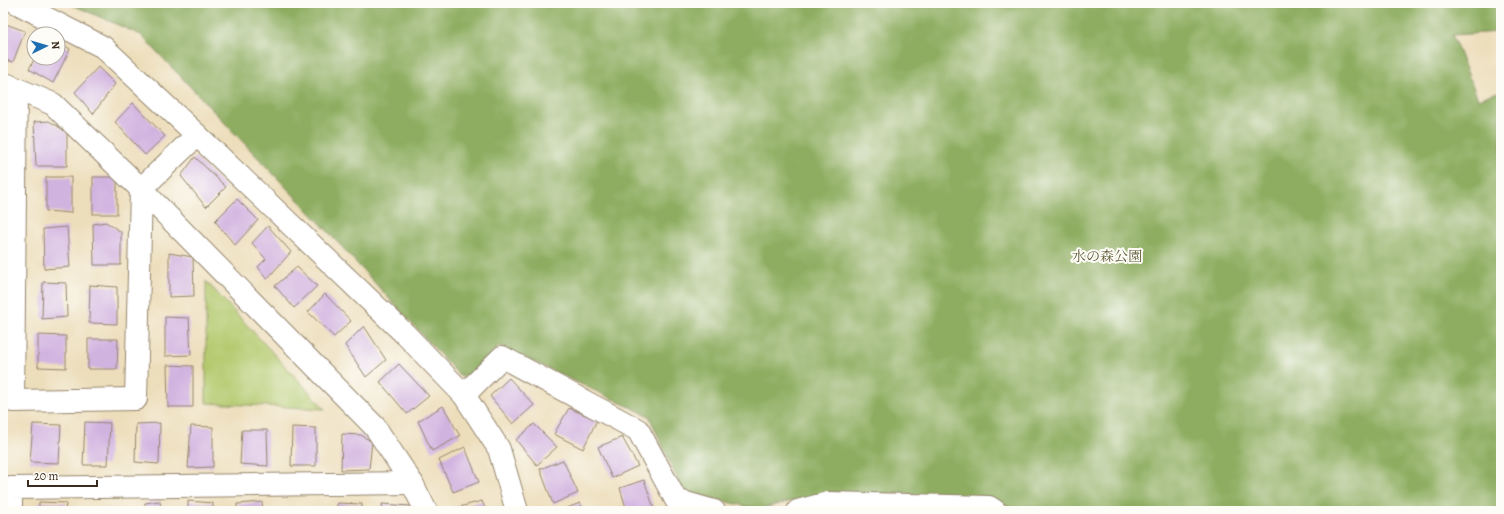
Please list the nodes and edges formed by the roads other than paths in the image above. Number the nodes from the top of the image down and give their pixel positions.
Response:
1 (17, 3) edge
2 (9, 86) edge
3 (197, 135) junction
4 (141, 189) junction
5 (464, 395) junction
6 (412, 483) junction
7 (12, 511) edge
8 (426, 511) edge
9 (517, 511) edge
10 (714, 511) edge
11 (798, 511) edge
12 (995, 511) edge

1 - 3 street
2 - 4 street
2 - 4 street
3 - 4 street
3 - 5 street
4 - 6 street
5 - 9 street
5 - 10 street
6 - 7 street
6 - 8 street
11 - 12 street

